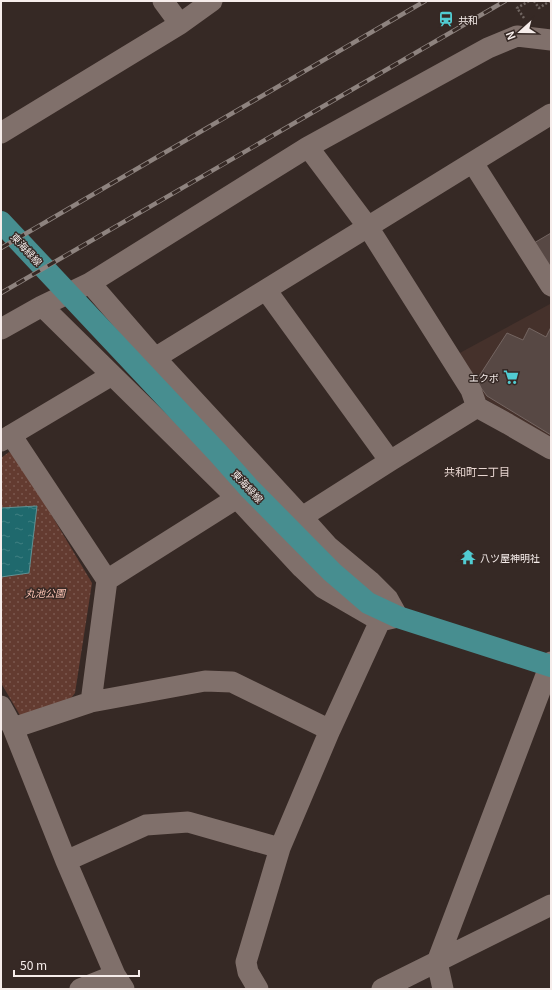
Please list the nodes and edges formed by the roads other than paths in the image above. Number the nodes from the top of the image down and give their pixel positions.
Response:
1 (163, 1) edge
2 (212, 1) edge
3 (180, 24) junction
4 (551, 40) edge
5 (551, 114) edge
6 (1, 133) edge
7 (308, 147) junction
8 (473, 163) junction
9 (1, 222) edge
10 (368, 227) junction
11 (90, 283) junction
12 (551, 286) edge
13 (266, 290) junction
14 (42, 306) junction
15 (1, 330) edge
16 (155, 358) junction
17 (112, 375) junction
18 (477, 407) junction
19 (6, 438) edge
20 (551, 449) edge
21 (390, 461) junction
22 (238, 498) junction
23 (302, 517) junction
24 (107, 580) junction
25 (389, 619) junction
26 (551, 664) edge
27 (91, 702) junction
28 (1, 706) edge
29 (13, 728) junction
30 (330, 730) junction
31 (280, 848) junction
32 (66, 861) junction
33 (551, 905) edge
34 (437, 962) junction
35 (119, 982) edge
36 (80, 989) edge
37 (258, 989) edge
38 (382, 989) edge
39 (443, 989) edge

1 - 3 street
2 - 3 street
3 - 6 street
4 - 7 street
5 - 8 street
7 - 10 street
7 - 11 street
8 - 10 street
8 - 12 street
9 - 25 main road, 東海緑線
10 - 13 street
10 - 18 street
11 - 14 street
11 - 16 street
13 - 16 street
13 - 21 street
14 - 15 street
14 - 17 street
16 - 23 street
17 - 19 street
17 - 22 street
18 - 20 street
18 - 21 street
19 - 24 street
21 - 23 street
22 - 24 street
22 - 25 street
23 - 25 street
24 - 27 street
25 - 26 main road, 東海緑線
25 - 30 street
26 - 34 street
27 - 29 street
27 - 30 street
28 - 29 street
29 - 32 street
30 - 31 street
31 - 32 street
31 - 37 street
32 - 35 street
33 - 34 street
34 - 38 street
34 - 39 street
35 - 36 street

